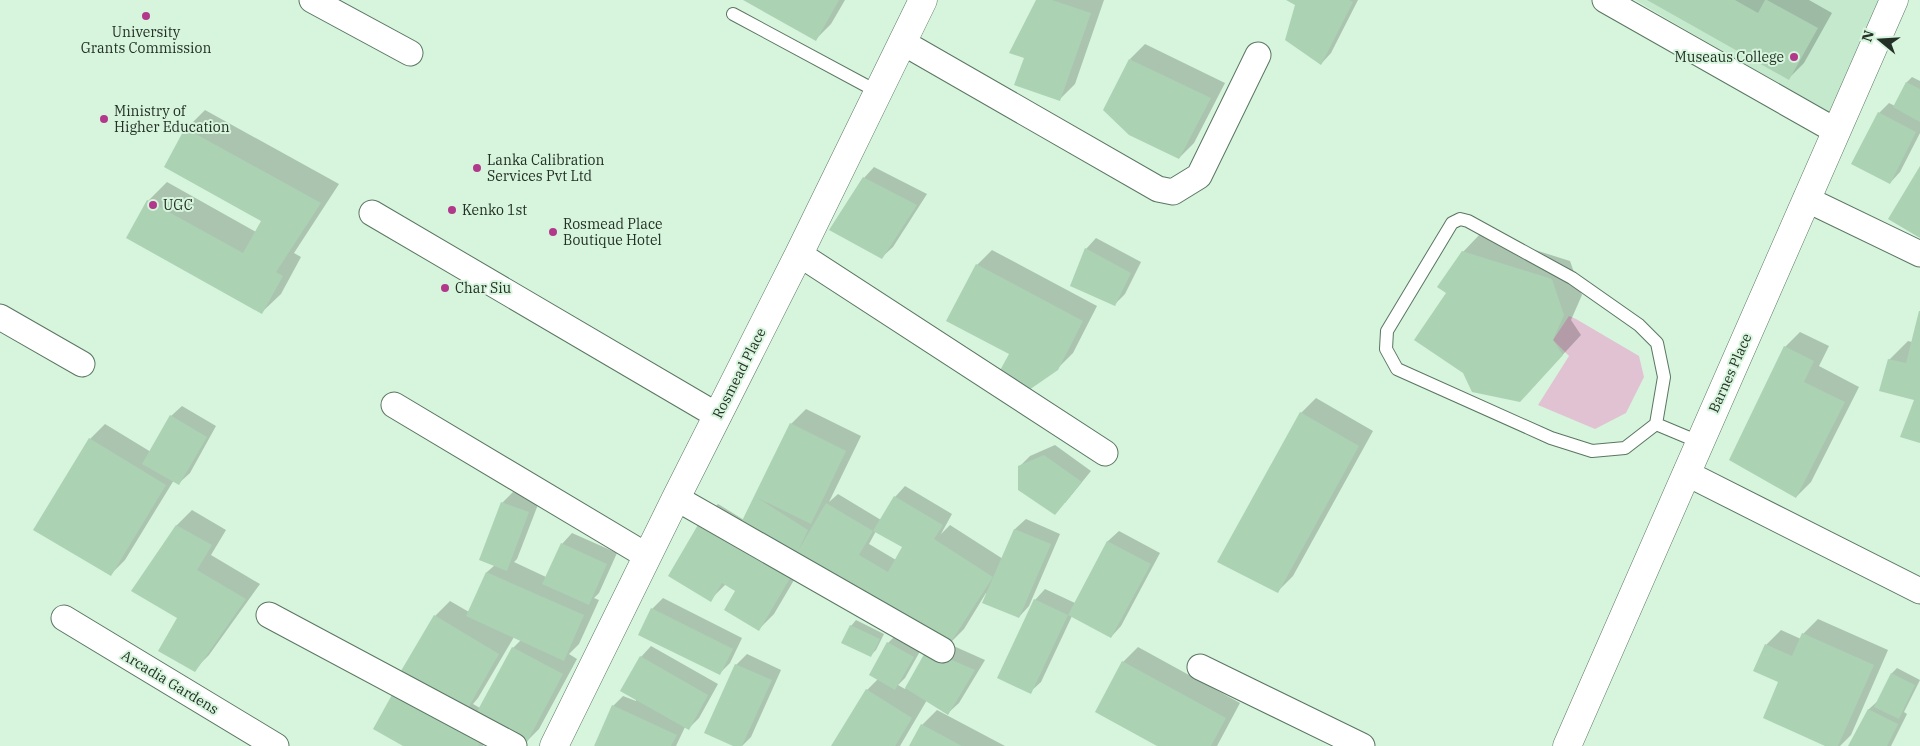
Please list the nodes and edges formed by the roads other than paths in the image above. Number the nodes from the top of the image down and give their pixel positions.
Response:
1 (312, 0) edge
2 (923, 0) edge
3 (1605, 0) edge
4 (1894, 0) edge
5 (733, 14) dead end
6 (902, 42) junction
7 (410, 54) dead end
8 (1258, 55) dead end
9 (878, 92) junction
10 (1836, 131) junction
11 (1806, 199) junction
12 (372, 213) dead end
13 (799, 254) junction
14 (1920, 254) edge
15 (0, 317) edge
16 (82, 364) dead end
17 (394, 405) dead end
18 (718, 416) junction
19 (1656, 424) junction
20 (1700, 442) junction
21 (1105, 453) dead end
22 (1686, 473) junction
23 (676, 498) junction
24 (647, 556) junction
25 (1920, 590) edge
26 (269, 615) dead end
27 (64, 618) dead end
28 (942, 650) dead end
29 (1200, 667) dead end
30 (276, 746) edge
31 (514, 746) edge
32 (554, 746) edge
33 (1362, 746) edge
34 (1567, 746) edge

1 - 7 street
2 - 6 street, Rosmead Place
3 - 10 street
4 - 10 street, Barnes Place
5 - 9 lane
6 - 8 street
6 - 9 street, Rosmead Place
9 - 13 street, Rosmead Place
10 - 11 street, Barnes Place
11 - 14 street
11 - 20 street, Barnes Place
12 - 18 street
13 - 18 street, Rosmead Place
13 - 21 street
15 - 16 street
17 - 24 street
18 - 23 street, Rosmead Place
19 - 19 lane
19 - 20 lane
20 - 22 street, Barnes Place
22 - 25 street
22 - 34 street, Barnes Place
23 - 24 street, Rosmead Place
23 - 28 street
24 - 32 street, Rosmead Place
26 - 31 street
27 - 30 street, Arcadia Gardens
29 - 33 street

